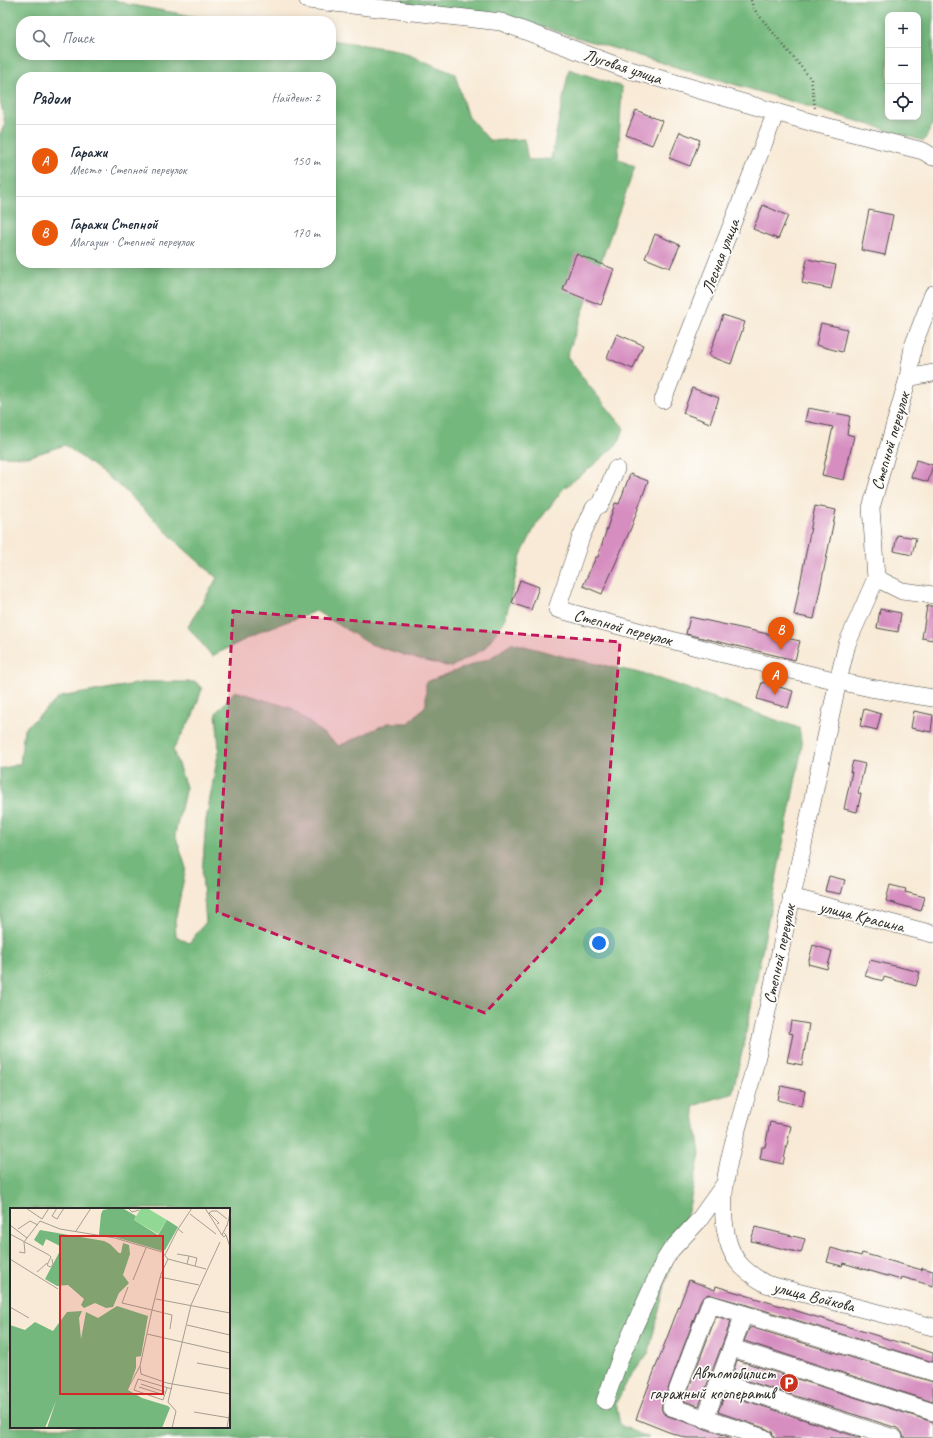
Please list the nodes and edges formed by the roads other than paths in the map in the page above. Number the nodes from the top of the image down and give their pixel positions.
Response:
1 (308, 0) edge
2 (776, 112) junction
3 (933, 157) edge
4 (933, 294) edge
5 (933, 373) edge
6 (908, 378) junction
7 (663, 400) dead end
8 (616, 469) dead end
9 (876, 578) junction
10 (933, 595) edge
11 (838, 681) junction
12 (933, 698) edge
13 (791, 898) junction
14 (933, 934) edge
15 (724, 1185) junction
16 (725, 1228) joint
17 (744, 1314) junction
18 (933, 1327) edge
19 (732, 1348) junction
20 (933, 1372) edge
21 (719, 1382) junction
22 (605, 1401) dead end
23 (933, 1412) edge
24 (705, 1418) junction
25 (764, 1438) edge
26 (894, 1438) edge

1 - 2 street, Луговая улица
2 - 3 street, Луговая улица
2 - 7 street, Лесная улица
4 - 6 street, Степной переулок
5 - 6 street
6 - 9 street, Степной переулок
8 - 11 street, Степной переулок
9 - 10 street
9 - 11 street, Степной переулок
11 - 12 street, Степной переулок
11 - 13 street, Степной переулок
13 - 14 street, улица Красина
13 - 15 street, Степной переулок
15 - 16 street, Степной переулок
15 - 22 street
16 - 18 street, улица Войкова
17 - 19 street
17 - 20 street
17 - 24 street
19 - 21 street
19 - 23 street
21 - 24 street
21 - 26 street
24 - 25 street

